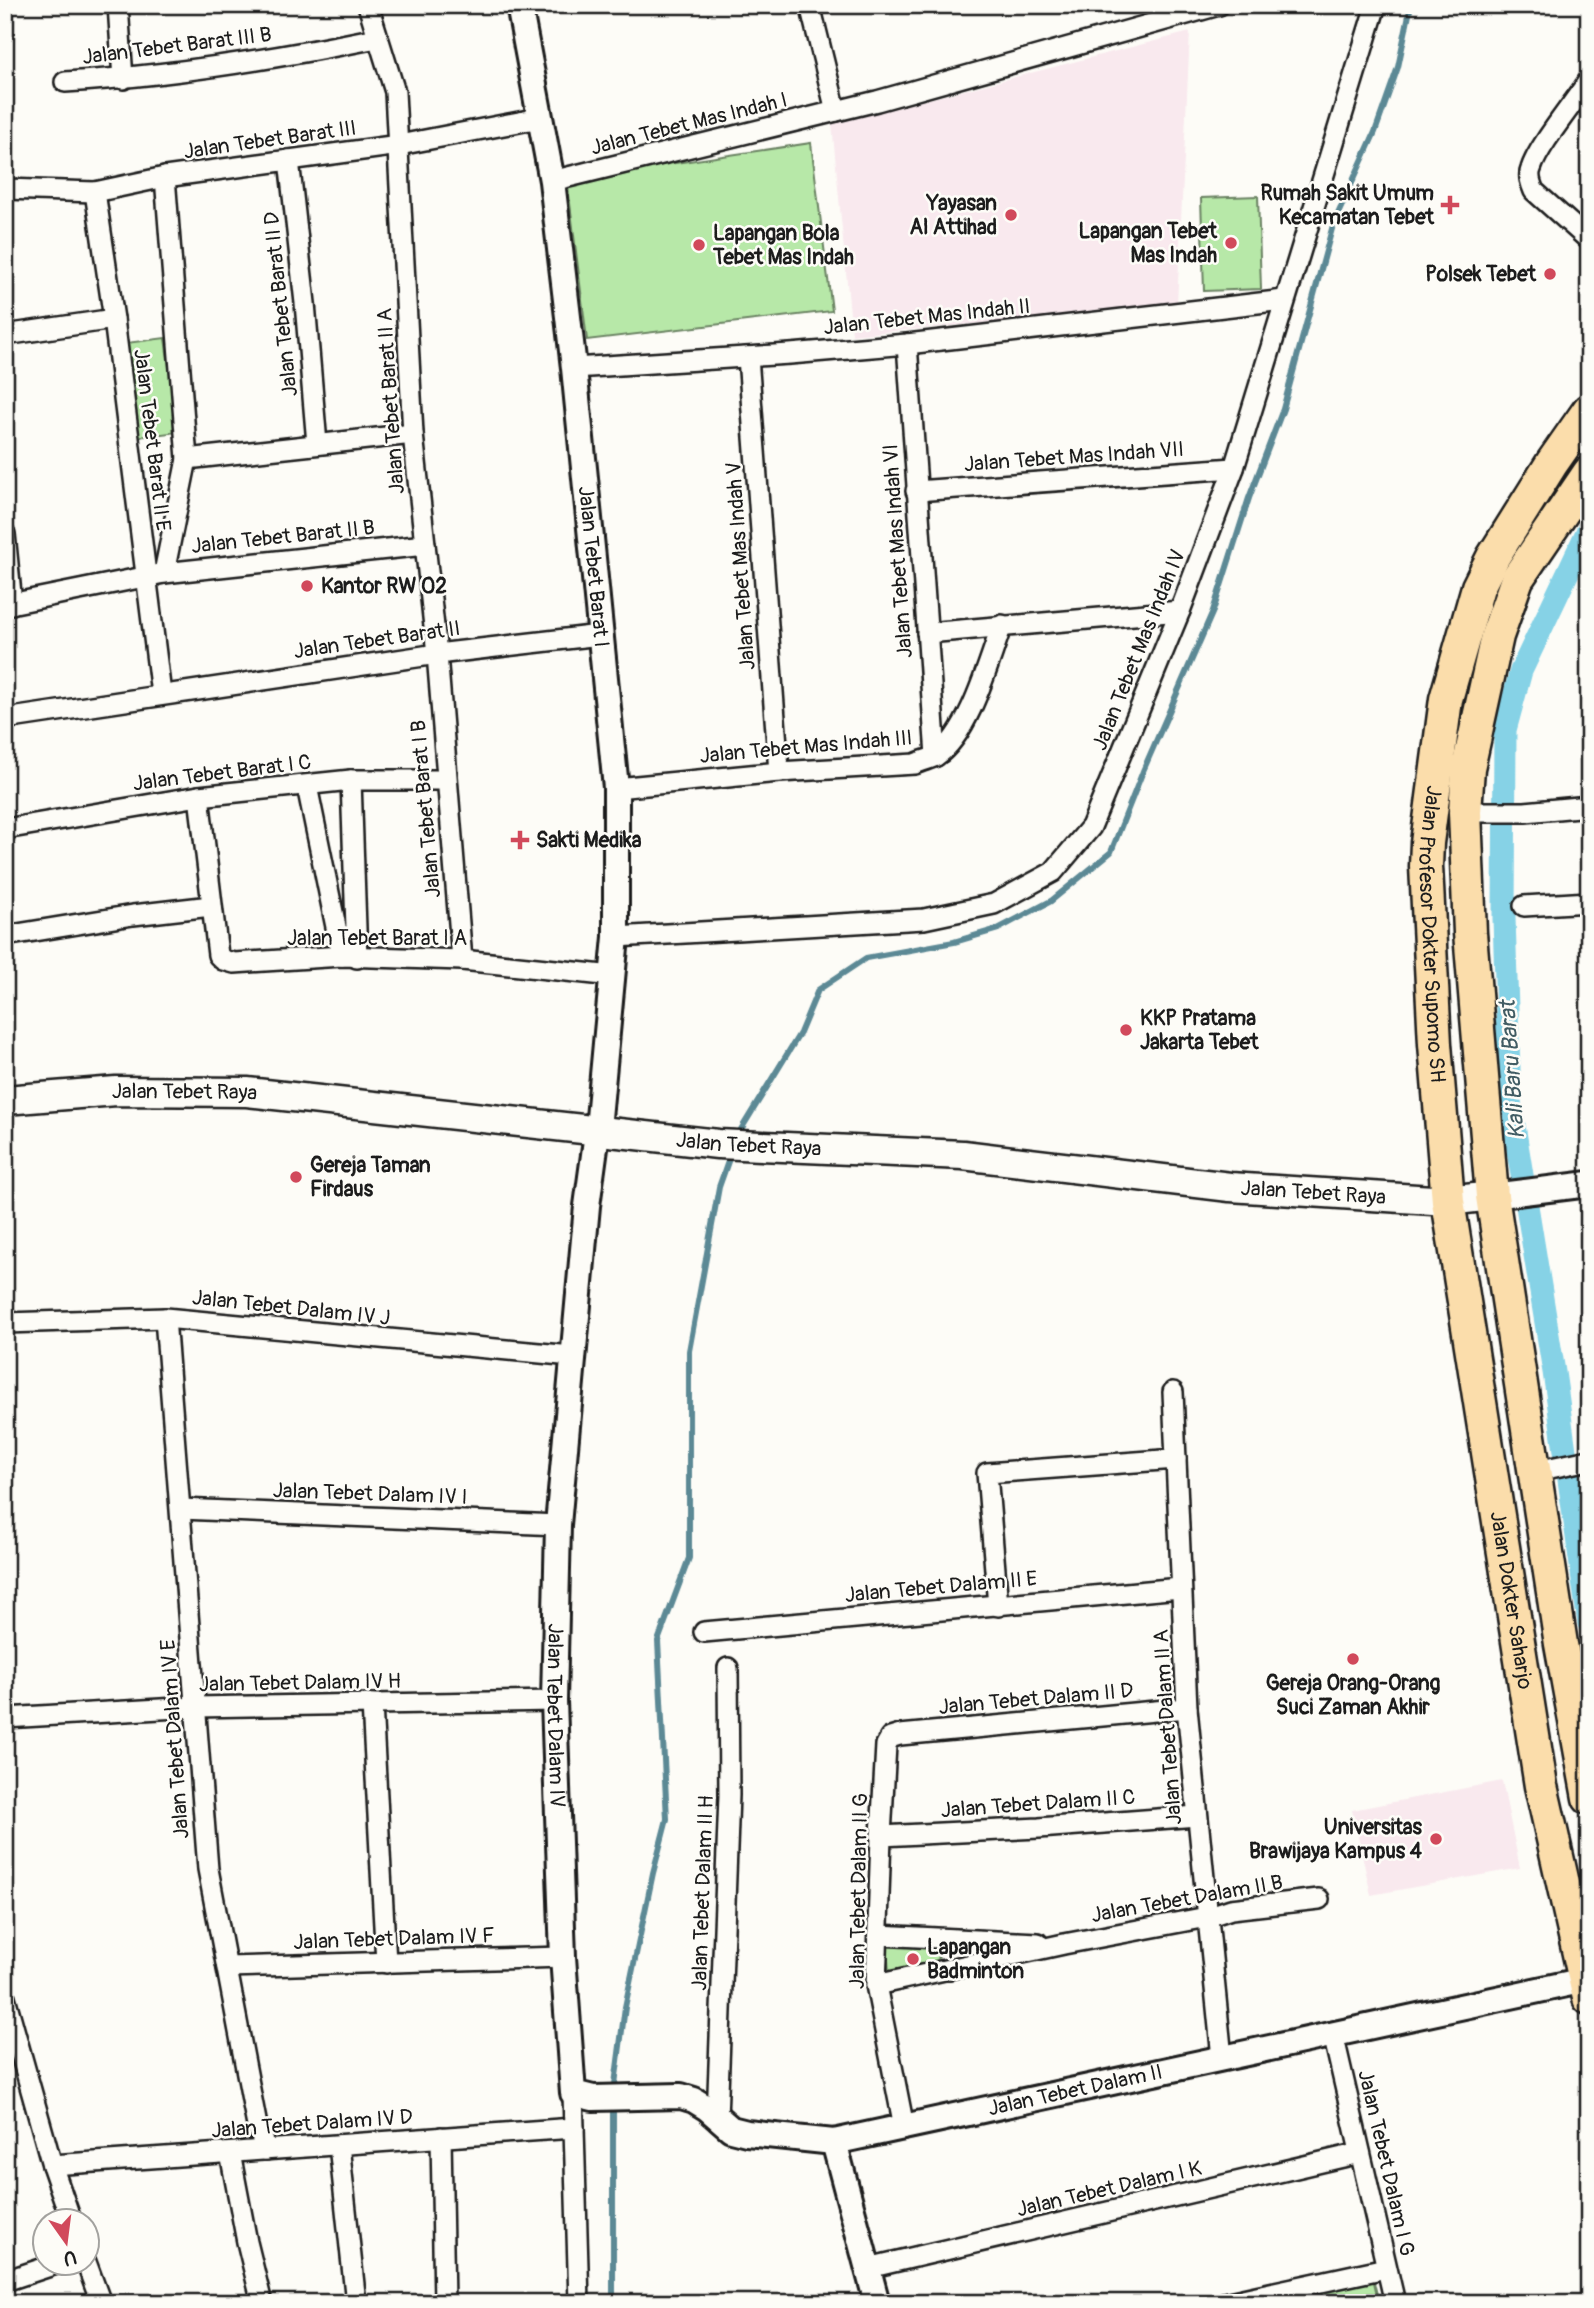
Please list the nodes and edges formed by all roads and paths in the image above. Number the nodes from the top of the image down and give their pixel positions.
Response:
1 (118, 5) edge
2 (368, 5) edge
3 (810, 5) edge
4 (1219, 5) edge
5 (1376, 5) edge
6 (522, 6) edge
7 (377, 38) junction
8 (123, 79) junction
9 (1589, 80) edge
10 (65, 82) dead end
11 (836, 111) junction
12 (540, 118) junction
13 (399, 145) junction
14 (289, 160) junction
15 (165, 177) junction
16 (552, 181) junction
17 (5, 189) edge
18 (95, 192) junction
19 (1589, 240) edge
20 (1284, 300) junction
21 (114, 320) junction
22 (5, 335) edge
23 (907, 344) junction
24 (748, 357) junction
25 (574, 368) junction
26 (1589, 410) edge
27 (413, 434) junction
28 (317, 444) junction
29 (187, 459) junction
30 (1234, 468) junction
31 (1589, 472) edge
32 (916, 491) junction
33 (5, 534) edge
34 (425, 545) junction
35 (156, 575) junction
36 (1481, 580) junction
37 (1511, 594) junction
38 (8, 604) edge
39 (1180, 611) junction
40 (1002, 625) junction
41 (927, 633) junction
42 (600, 635) junction
43 (437, 654) junction
44 (161, 694) junction
45 (5, 719) edge
46 (936, 755) junction
47 (779, 772) junction
48 (351, 780) junction
49 (446, 780) junction
50 (307, 786) junction
51 (616, 788) junction
52 (199, 796) junction
53 (1589, 806) edge
54 (1478, 811) junction
55 (5, 829) edge
56 (1589, 902) edge
57 (211, 905) junction
58 (1524, 906) dead end
59 (8, 934) edge
60 (616, 937) junction
61 (349, 957) junction
62 (462, 960) junction
63 (613, 976) junction
64 (5, 1100) edge
65 (598, 1130) junction
66 (1589, 1184) edge
67 (1498, 1196) junction
68 (1448, 1201) junction
69 (165, 1318) junction
70 (5, 1323) edge
71 (572, 1356) junction
72 (1173, 1392) dead end
73 (1176, 1460) junction
74 (1589, 1460) edge
75 (1550, 1468) junction
76 (181, 1509) junction
77 (558, 1525) junction
78 (1180, 1588) junction
79 (998, 1606) junction
80 (704, 1632) dead end
81 (1561, 1644) junction
82 (1521, 1651) junction
83 (728, 1668) dead end
84 (554, 1701) junction
85 (373, 1704) junction
86 (195, 1707) junction
87 (1187, 1708) junction
88 (5, 1718) edge
89 (891, 1738) joint
90 (1589, 1798) edge
91 (1197, 1816) junction
92 (881, 1836) junction
93 (1319, 1899) dead end
94 (1207, 1917) junction
95 (878, 1935) junction
96 (1064, 1944) junction
97 (563, 1957) junction
98 (386, 1963) junction
99 (227, 1967) junction
100 (876, 1986) junction
101 (1587, 1989) edge
102 (5, 1997) edge
103 (1333, 2034) junction
104 (12, 2052) edge
105 (1222, 2058) junction
106 (583, 2096) junction
107 (717, 2119) junction
108 (904, 2127) junction
109 (574, 2128) junction
110 (441, 2137) junction
111 (834, 2142) junction
112 (339, 2145) junction
113 (266, 2150) junction
114 (230, 2153) junction
115 (1360, 2153) junction
116 (52, 2165) junction
117 (66, 2206) edge
118 (868, 2268) junction
119 (1387, 2268) junction
120 (32, 2272) edge
121 (91, 2276) edge
122 (5, 2281) edge
123 (1299, 2295) edge
124 (101, 2303) edge
125 (262, 2303) edge
126 (356, 2303) edge
127 (444, 2303) edge
128 (579, 2303) edge
129 (877, 2303) edge
130 (1224, 2303) edge
131 (1395, 2303) edge

1 - 8 street
2 - 7 street, Jalan Tebet Barat II A
3 - 11 street
4 - 11 street, Jalan Tebet Mas Indah I
5 - 20 street, Jalan Tebet Mas Indah IV
6 - 12 street, Jalan Tebet Barat I
7 - 8 street, Jalan Tebet Barat III B
7 - 13 street, Jalan Tebet Barat II A
8 - 10 street, Jalan Tebet Barat III B
9 - 19 street
11 - 16 street, Jalan Tebet Mas Indah I
12 - 13 street, Jalan Tebet Barat III
12 - 16 street, Jalan Tebet Barat I
13 - 14 street, Jalan Tebet Barat III
13 - 27 street, Jalan Tebet Barat II A
14 - 15 street, Jalan Tebet Barat III
14 - 28 street, Jalan Tebet Barat II D
15 - 18 street, Jalan Tebet Barat III
15 - 29 street, Jalan Tebet Barat II E
16 - 25 street, Jalan Tebet Barat I
17 - 18 street, Jalan Tebet Barat III
18 - 21 street, Jalan Tebet Barat II E
20 - 23 street, Jalan Tebet Mas Indah II
20 - 30 street, Jalan Tebet Mas Indah IV
21 - 22 street
21 - 35 street, Jalan Tebet Barat II E
23 - 24 street, Jalan Tebet Mas Indah II
23 - 32 street, Jalan Tebet Mas Indah VI
24 - 25 street, Jalan Tebet Mas Indah II
24 - 47 street, Jalan Tebet Mas Indah V
25 - 42 street, Jalan Tebet Barat I
26 - 36 main road, Jalan Profesor Dokter Supomo SH
27 - 28 street
27 - 34 street, Jalan Tebet Barat II A
28 - 29 street
29 - 35 street, Jalan Tebet Barat II E
30 - 32 street, Jalan Tebet Mas Indah VII
30 - 39 street, Jalan Tebet Mas Indah IV
31 - 37 main road, Jalan Profesor Dokter Supomo SH
32 - 41 street, Jalan Tebet Mas Indah VI
33 - 38 street
34 - 35 street, Jalan Tebet Barat II B
34 - 43 street, Jalan Tebet Barat II A
35 - 38 street, Jalan Tebet Barat II B
35 - 44 street, Jalan Tebet Barat II E
36 - 37 main road
36 - 68 main road, Jalan Profesor Dokter Supomo SH
37 - 54 main road, Jalan Profesor Dokter Supomo SH
39 - 40 street
39 - 60 street, Jalan Tebet Mas Indah IV
40 - 41 street
40 - 46 street, Jalan Tebet Mas Indah III
41 - 46 street, Jalan Tebet Mas Indah VI
42 - 43 street, Jalan Tebet Barat II
42 - 51 street, Jalan Tebet Barat I
43 - 44 street, Jalan Tebet Barat II
43 - 49 street, Jalan Tebet Barat I B
44 - 45 street
46 - 47 street, Jalan Tebet Mas Indah III
47 - 51 street, Jalan Tebet Mas Indah III
48 - 49 street, Jalan Tebet Barat I C
48 - 50 street, Jalan Tebet Barat I C
48 - 61 street
49 - 62 street, Jalan Tebet Barat I B
50 - 52 street, Jalan Tebet Barat I C
50 - 61 street
51 - 60 street, Jalan Tebet Barat I
52 - 55 street, Jalan Tebet Barat I C
52 - 57 street, Jalan Tebet Barat I A
53 - 54 street
54 - 67 main road, Jalan Profesor Dokter Supomo SH
56 - 58 street
57 - 59 street
57 - 61 street, Jalan Tebet Barat I A
60 - 63 street, Jalan Tebet Barat I
61 - 62 street, Jalan Tebet Barat I A
62 - 63 street, Jalan Tebet Barat I A
63 - 65 street, Jalan Tebet Barat I
64 - 65 main road, Jalan Tebet Raya
65 - 68 main road, Jalan Tebet Raya
65 - 71 street, Jalan Tebet Dalam IV
66 - 67 street
67 - 68 main road, Jalan Tebet Raya
67 - 75 main road, Jalan Dokter Saharjo
68 - 82 main road, Jalan Dokter Saharjo
69 - 70 street, Jalan Tebet Dalam IV J
69 - 71 street, Jalan Tebet Dalam IV J
69 - 76 street, Jalan Tebet Dalam IV E
71 - 77 street, Jalan Tebet Dalam IV
72 - 73 street, Jalan Tebet Dalam II A
73 - 78 street, Jalan Tebet Dalam II A
73 - 79 street
74 - 75 street
75 - 81 main road, Jalan Dokter Saharjo
76 - 77 street, Jalan Tebet Dalam IV I
76 - 86 street, Jalan Tebet Dalam IV E
77 - 84 street, Jalan Tebet Dalam IV
78 - 79 street, Jalan Tebet Dalam II E
78 - 87 street, Jalan Tebet Dalam II A
79 - 80 street, Jalan Tebet Dalam II E
81 - 82 main road
81 - 90 main road, Jalan Dokter Saharjo
82 - 101 main road, Jalan Dokter Saharjo
83 - 107 street, Jalan Tebet Dalam II H
84 - 85 street, Jalan Tebet Dalam IV H
84 - 97 street, Jalan Tebet Dalam IV
85 - 86 street, Jalan Tebet Dalam IV H
85 - 98 street
86 - 88 street, Jalan Tebet Dalam IV H
86 - 99 street, Jalan Tebet Dalam IV E
87 - 89 street, Jalan Tebet Dalam II D
87 - 91 street, Jalan Tebet Dalam II A
89 - 92 street, Jalan Tebet Dalam II G
91 - 92 street, Jalan Tebet Dalam II C
91 - 94 street, Jalan Tebet Dalam II A
92 - 95 street, Jalan Tebet Dalam II G
93 - 94 street, Jalan Tebet Dalam II B
94 - 96 street, Jalan Tebet Dalam II B
94 - 105 street, Jalan Tebet Dalam II A
95 - 96 street, Jalan Tebet Dalam II B
95 - 100 street, Jalan Tebet Dalam II G
96 - 100 street, Jalan Tebet Dalam II B
97 - 98 street, Jalan Tebet Dalam IV F
97 - 106 street, Jalan Tebet Dalam IV
98 - 99 street, Jalan Tebet Dalam IV F
99 - 113 street, Jalan Tebet Dalam IV E
100 - 108 street, Jalan Tebet Dalam II G
101 - 103 street, Jalan Tebet Dalam II
102 - 104 street
103 - 105 street, Jalan Tebet Dalam II
103 - 115 street, Jalan Tebet Dalam I G
104 - 116 street
105 - 108 street, Jalan Tebet Dalam II
106 - 107 street, Jalan Tebet Dalam II
106 - 109 street, Jalan Tebet Dalam IV
107 - 111 street, Jalan Tebet Dalam II
108 - 111 street, Jalan Tebet Dalam II
109 - 110 street, Jalan Tebet Dalam IV D
109 - 128 street, Jalan Tebet Dalam IV
110 - 112 street, Jalan Tebet Dalam IV D
110 - 127 street
111 - 118 street
112 - 113 street, Jalan Tebet Dalam IV D
112 - 126 street
113 - 114 street, Jalan Tebet Dalam IV D
114 - 116 street, Jalan Tebet Dalam IV D
114 - 125 street
115 - 118 street, Jalan Tebet Dalam I K
115 - 119 street, Jalan Tebet Dalam I G
116 - 117 street
118 - 129 street
119 - 123 street
119 - 131 street, Jalan Tebet Dalam I G
120 - 122 street
121 - 124 street
123 - 130 street

